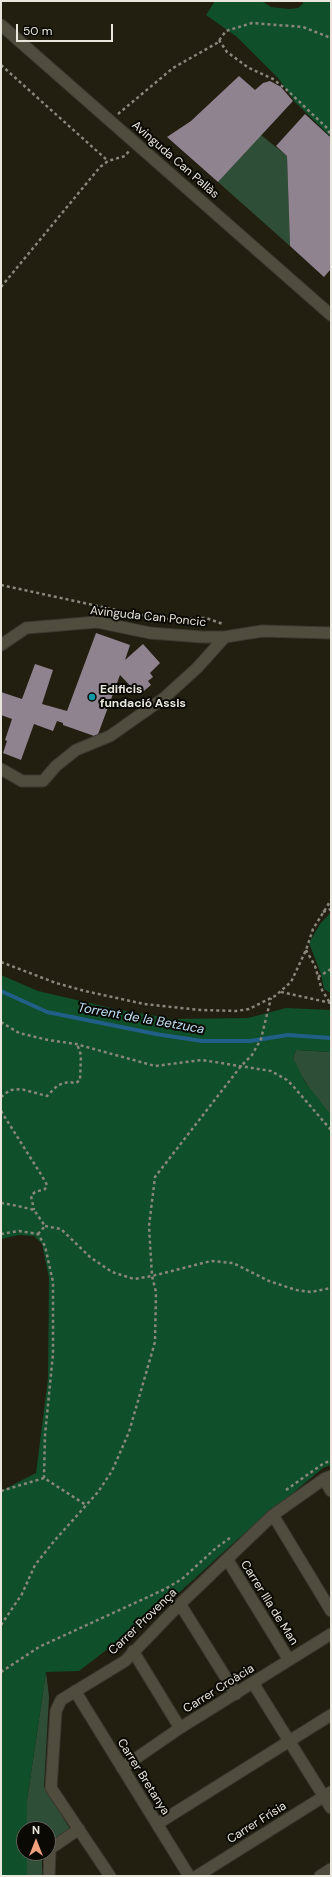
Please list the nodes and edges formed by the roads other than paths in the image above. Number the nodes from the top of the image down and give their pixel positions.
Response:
1 (1, 25) edge
2 (331, 315) edge
3 (331, 632) edge
4 (225, 637) junction
5 (1, 645) edge
6 (1, 769) edge
7 (327, 1478) edge
8 (331, 1491) edge
9 (273, 1515) junction
10 (227, 1559) junction
11 (180, 1604) junction
12 (331, 1611) edge
13 (331, 1634) edge
14 (133, 1651) junction
15 (289, 1660) junction
16 (253, 1683) junction
17 (75, 1691) junction
18 (236, 1694) junction
19 (331, 1715) edge
20 (180, 1728) junction
21 (289, 1741) junction
22 (122, 1768) junction
23 (327, 1794) edge
24 (331, 1808) edge
25 (157, 1824) junction
26 (79, 1829) junction
27 (331, 1869) edge
28 (49, 1876) edge
29 (110, 1876) edge
30 (189, 1876) edge
31 (197, 1876) edge
32 (320, 1876) edge

1 - 2 street, Avinguda Can Pallàs
3 - 4 street, Avinguda Can Poncic
4 - 5 street, Avinguda Can Poncic
4 - 6 street
7 - 8 street
7 - 9 street, Carrer Provença
9 - 10 street, Carrer Provença
9 - 12 street
10 - 11 street, Carrer Provença
10 - 15 street, Carrer Illa de Man
11 - 14 street, Carrer Provença
11 - 18 street
13 - 15 street, Carrer Croàcia
14 - 17 street, Carrer Provença
14 - 20 street
15 - 16 street, Carrer Croàcia
16 - 18 street, Carrer Croàcia
16 - 21 street
17 - 22 street, Carrer Bretanya
17 - 26 street, Carrer Provença
18 - 20 street, Carrer Croàcia
19 - 21 street
20 - 22 street, Carrer Croàcia
21 - 23 street
21 - 25 street
22 - 25 street, Carrer Bretanya
23 - 24 street
23 - 31 street, Carrer Frísia
25 - 30 street, Carrer Bretanya
26 - 28 street
26 - 29 street, Carrer Provença
27 - 32 street

